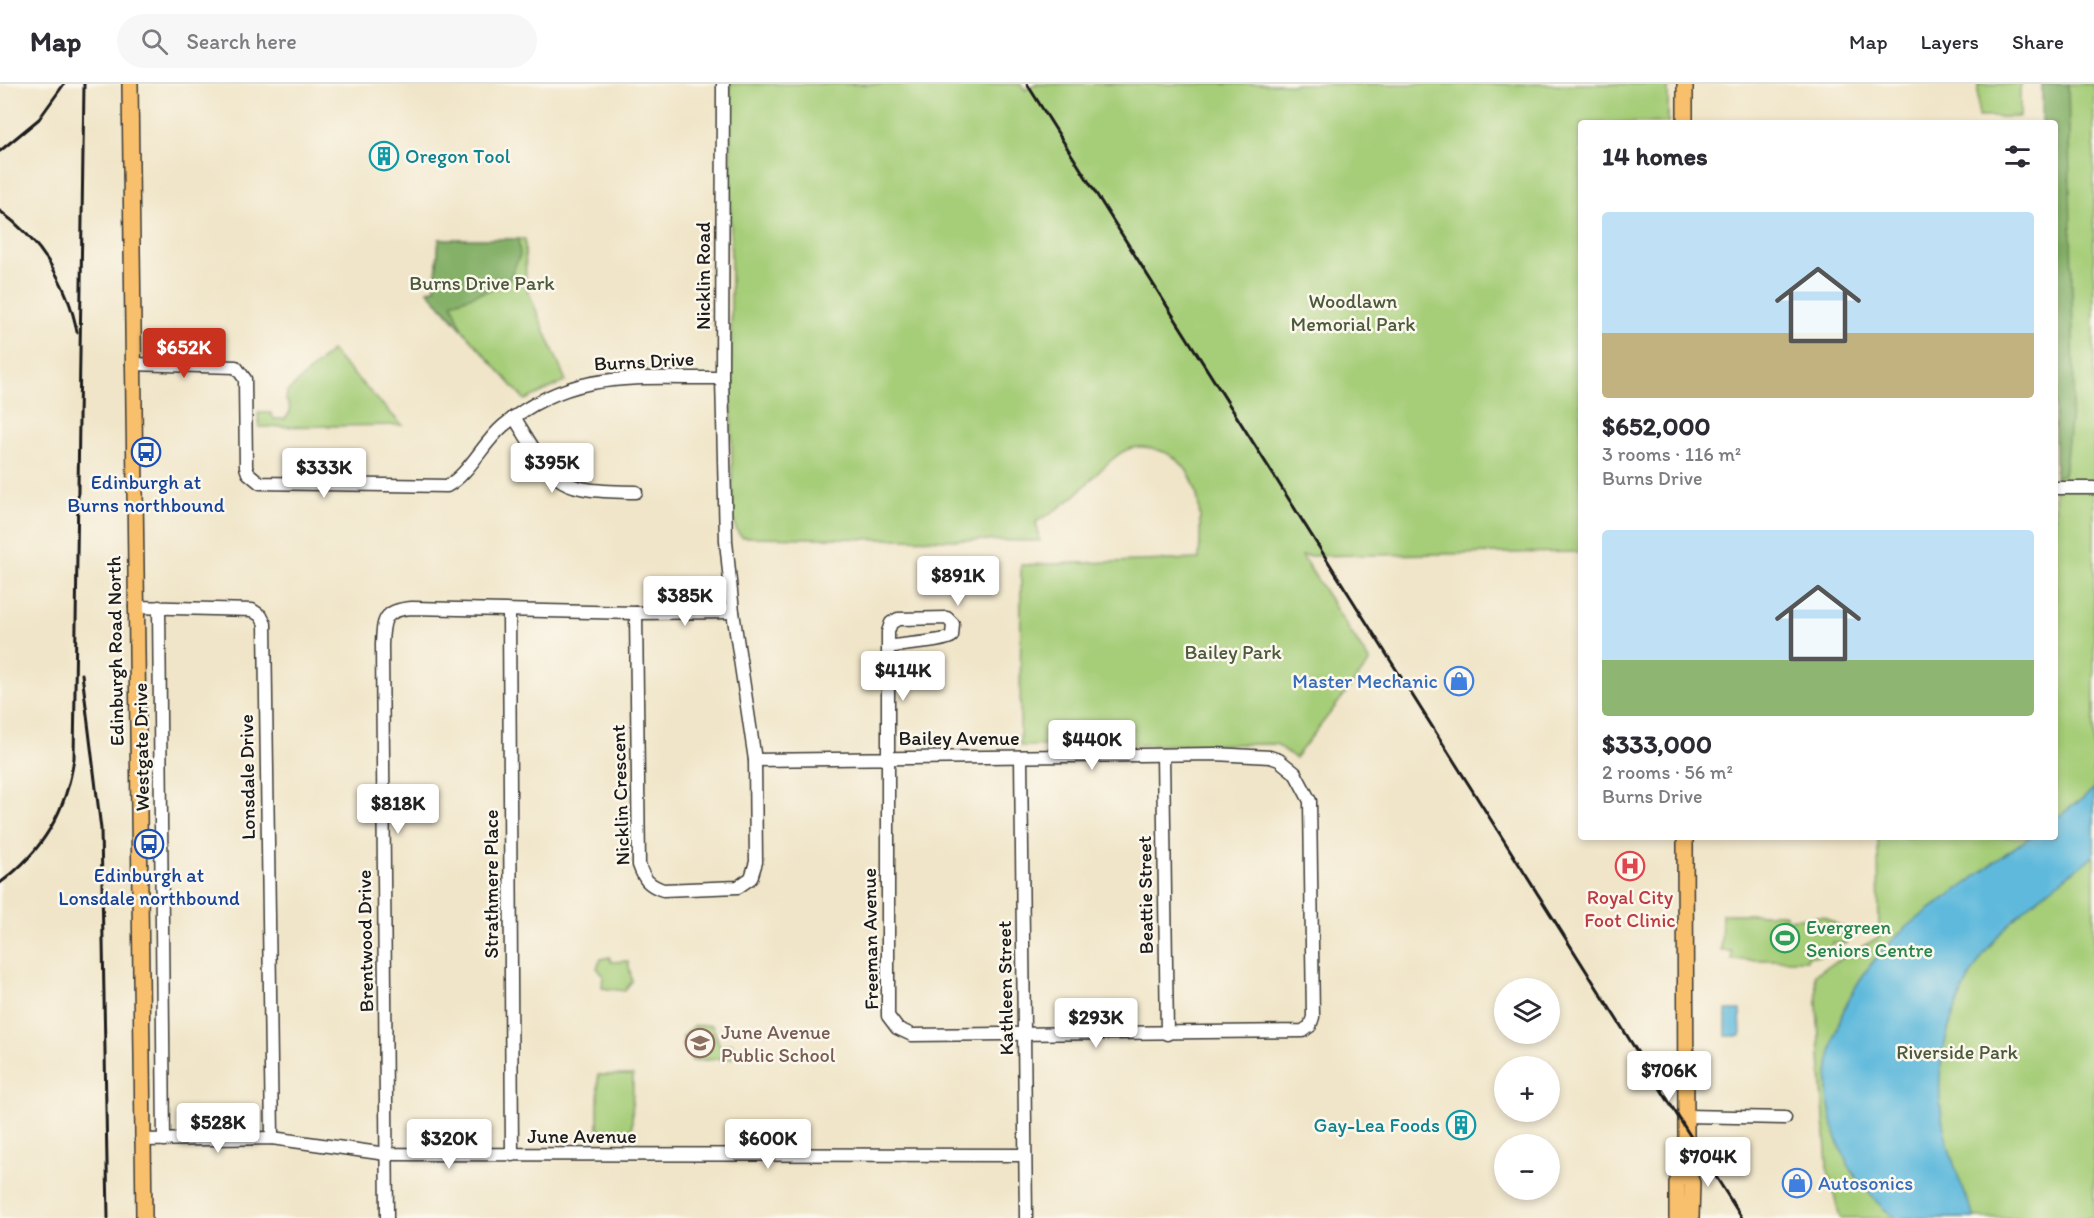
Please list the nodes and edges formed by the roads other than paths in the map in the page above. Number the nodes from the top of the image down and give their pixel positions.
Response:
1 (130, 84) edge
2 (723, 84) edge
3 (1685, 84) edge
4 (1685, 120) edge
5 (132, 364) junction
6 (722, 378) junction
7 (514, 417) junction
8 (2058, 488) edge
9 (2094, 488) edge
10 (636, 492) dead end
11 (135, 607) junction
12 (159, 607) junction
13 (509, 612) junction
14 (733, 612) junction
15 (636, 613) junction
16 (888, 647) junction
17 (1163, 755) junction
18 (887, 757) junction
19 (1021, 757) junction
20 (755, 760) junction
21 (1685, 840) edge
22 (1310, 1026) joint
23 (1167, 1034) junction
24 (1025, 1035) junction
25 (1686, 1116) junction
26 (1785, 1118) dead end
27 (272, 1138) junction
28 (141, 1140) junction
29 (164, 1140) junction
30 (386, 1155) junction
31 (512, 1155) junction
32 (1024, 1155) junction
33 (1685, 1164) junction
34 (144, 1218) edge
35 (387, 1218) edge
36 (1026, 1218) edge
37 (1677, 1218) edge
38 (1691, 1218) edge

1 - 5 main road, Edinburgh Road North
2 - 6 street, Nicklin Road
3 - 4 main road
5 - 7 street, Burns Drive
5 - 11 main road, Edinburgh Road North
6 - 7 street, Burns Drive
6 - 14 street, Nicklin Road
7 - 10 street
8 - 9 street
11 - 12 street, Lonsdale Drive
11 - 28 main road, Edinburgh Road North
12 - 27 street, Lonsdale Drive
12 - 29 street, Westgate Drive
13 - 15 street, Brentwood Drive
13 - 30 street, Brentwood Drive
13 - 31 street, Strathmere Place
14 - 15 street, Brentwood Drive
14 - 20 street, Nicklin Crescent
15 - 20 street, Nicklin Crescent
16 - 16 street, Freeman Avenue
16 - 18 street, Freeman Avenue
17 - 19 street, Bailey Avenue
17 - 22 street, Bailey Avenue
17 - 23 street, Beattie Street
18 - 19 street, Bailey Avenue
18 - 20 street, Bailey Avenue
18 - 24 street, Freeman Avenue
19 - 24 street, Kathleen Street
21 - 25 main road
22 - 23 street, Freeman Avenue
23 - 24 street, Freeman Avenue
24 - 32 street, Kathleen Street
25 - 26 street
25 - 33 main road
27 - 29 street, June Avenue
27 - 30 street, June Avenue
28 - 29 street, June Avenue
28 - 34 main road, Edinburgh Road North
30 - 31 street, June Avenue
30 - 35 street, Brentwood Drive
31 - 32 street, June Avenue
32 - 36 street, Kathleen Street
33 - 37 main road
33 - 38 main road

